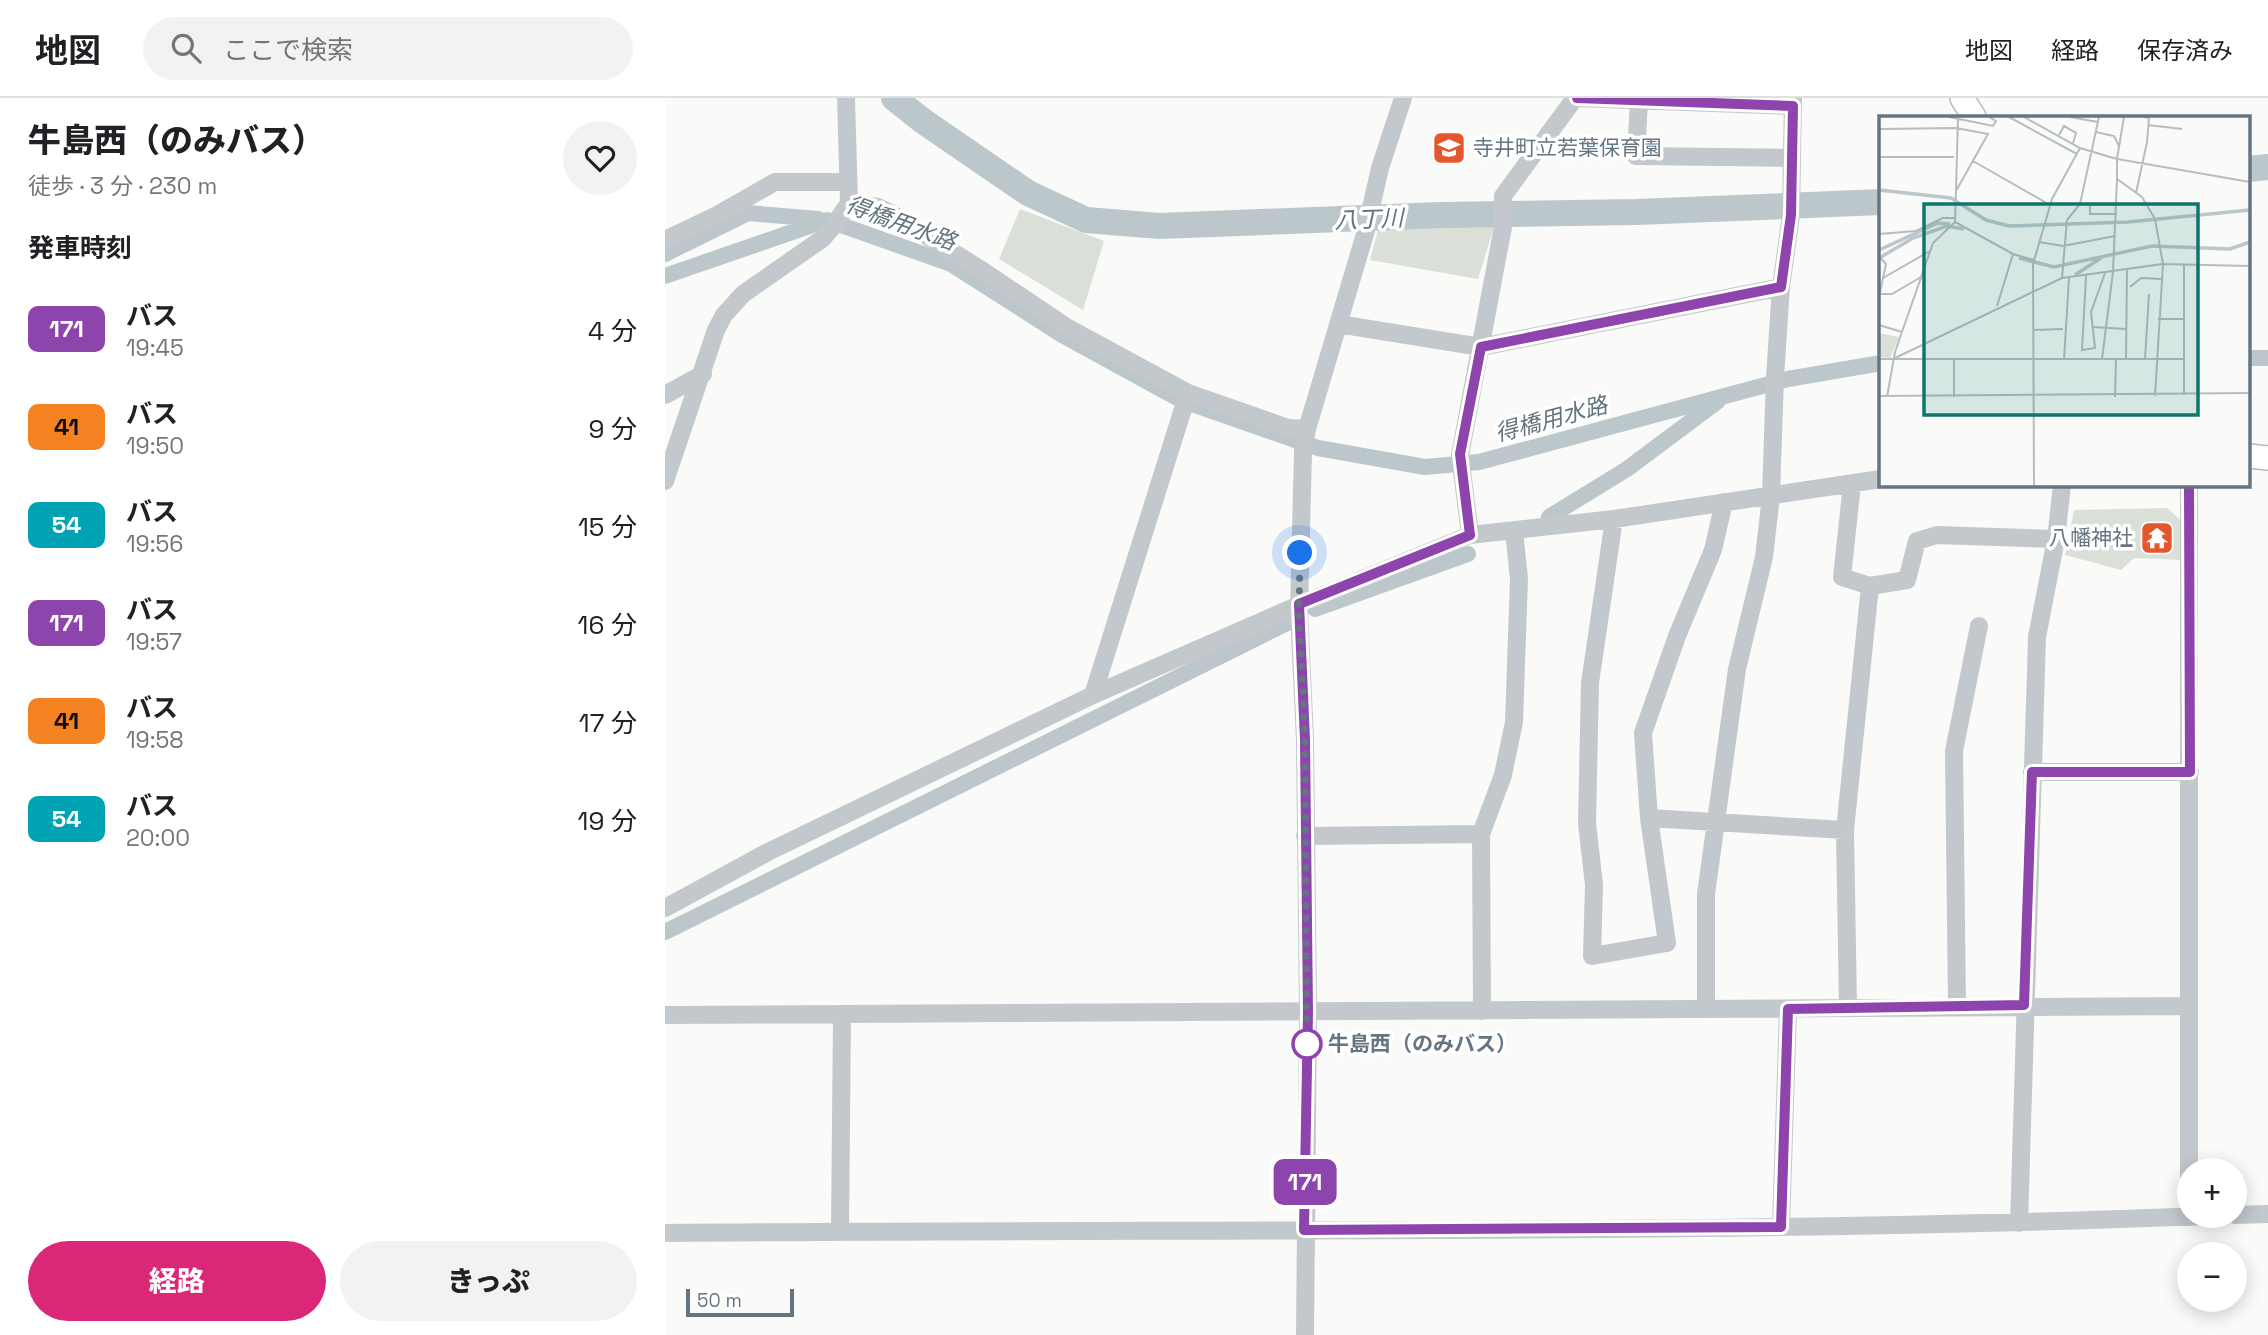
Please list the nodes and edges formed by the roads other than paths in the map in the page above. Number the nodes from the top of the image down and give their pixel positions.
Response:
1 (846, 98) edge
2 (1576, 98) edge
3 (1962, 98) edge
4 (1399, 100) edge
5 (1639, 100) junction
6 (1793, 102) edge
7 (1973, 116) edge
8 (1792, 158) junction
9 (848, 182) junction
10 (849, 203) junction
11 (665, 240) edge
12 (1781, 287) junction
13 (1338, 324) junction
14 (1481, 347) junction
15 (703, 374) junction
16 (1188, 393) junction
17 (665, 395) edge
18 (1305, 439) junction
19 (1879, 480) edge
20 (665, 481) edge
21 (1852, 484) junction
22 (2062, 486) edge
23 (2189, 486) edge
24 (1771, 496) junction
25 (1724, 502) junction
26 (1614, 519) junction
27 (1514, 530) junction
28 (1470, 535) junction
29 (2056, 539) junction
30 (1870, 586) junction
31 (1299, 615) junction
32 (1979, 626) dead end
33 (1093, 695) junction
34 (2032, 772) junction
35 (2190, 772) junction
36 (1649, 818) junction
37 (1716, 821) junction
38 (1845, 830) junction
39 (1481, 834) junction
40 (1305, 836) junction
41 (665, 908) edge
42 (2024, 1005) junction
43 (1957, 1006) junction
44 (2189, 1006) junction
45 (1848, 1008) junction
46 (1706, 1009) junction
47 (1788, 1009) junction
48 (1482, 1011) junction
49 (1308, 1012) junction
50 (665, 1015) edge
51 (842, 1015) junction
52 (2189, 1158) edge
53 (2268, 1214) edge
54 (2247, 1215) edge
55 (2177, 1217) edge
56 (2019, 1223) junction
57 (1781, 1227) junction
58 (1304, 1230) junction
59 (840, 1231) junction
60 (665, 1233) edge
61 (1305, 1335) edge

1 - 9 street
2 - 5 street
2 - 14 street
3 - 7 main road
4 - 13 street
5 - 6 street
5 - 8 street
6 - 8 street
8 - 12 street
9 - 10 street
9 - 11 street
10 - 15 street
10 - 16 street
12 - 14 street
12 - 24 street
13 - 14 street
13 - 18 street
14 - 28 street
15 - 17 street
15 - 20 street
16 - 18 street
16 - 33 street
18 - 31 street
19 - 21 street
21 - 24 street
21 - 30 street
22 - 29 street
23 - 35 street
24 - 25 street
24 - 37 street
25 - 26 street
25 - 36 street
26 - 27 street
26 - 36 street
27 - 28 street
27 - 39 street
28 - 31 street
29 - 30 street
29 - 34 street
30 - 38 street
31 - 33 street
31 - 40 street
32 - 43 street
33 - 41 street
34 - 35 street
34 - 42 street
35 - 44 street
36 - 37 street
37 - 38 street
37 - 46 street
38 - 45 street
39 - 40 street
39 - 48 street
40 - 49 street
42 - 43 street
42 - 44 street
42 - 56 street
43 - 45 street
44 - 52 street
45 - 47 street
46 - 47 street
46 - 48 street
47 - 57 street
48 - 49 street
49 - 51 street
49 - 58 street
50 - 51 street
51 - 59 street
53 - 54 street
55 - 56 street
56 - 57 street
57 - 58 street
58 - 59 street
58 - 61 street
59 - 60 street

